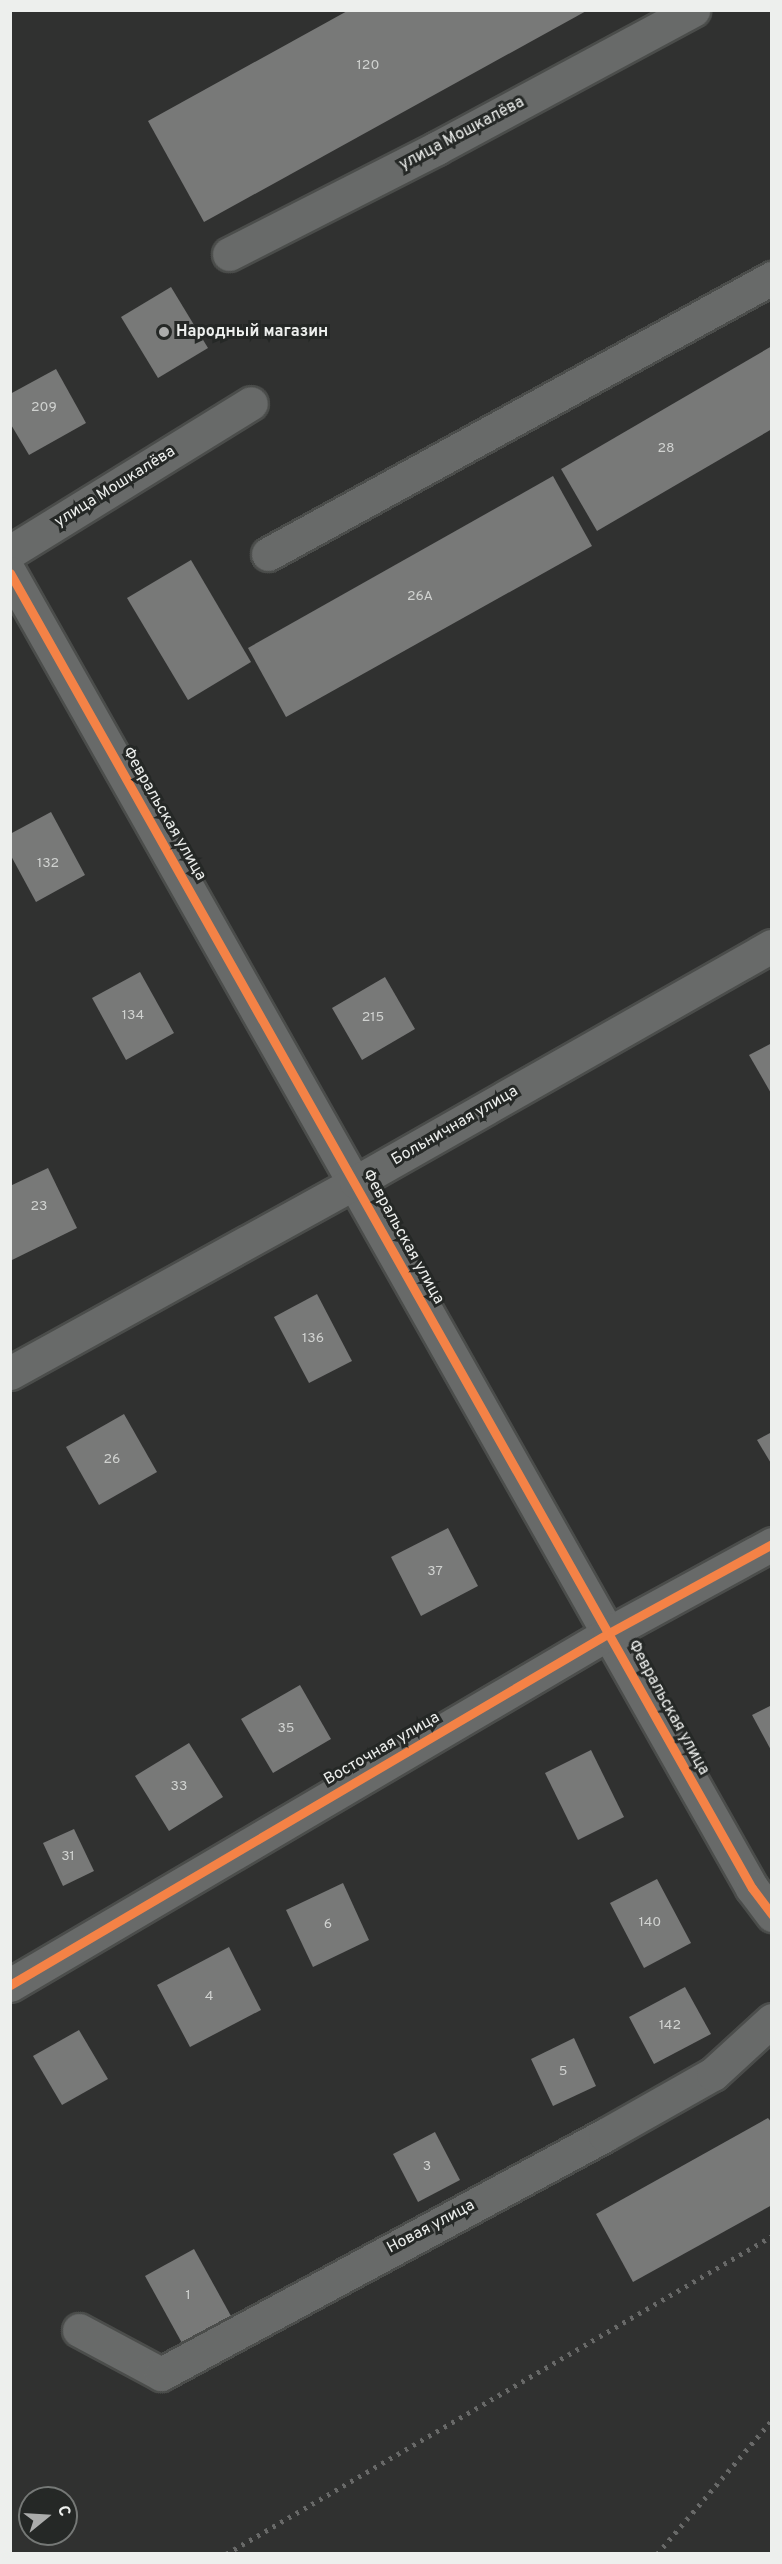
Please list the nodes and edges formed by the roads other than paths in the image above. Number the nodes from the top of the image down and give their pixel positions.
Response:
1 (693, 10) edge
2 (229, 254) dead end
3 (771, 278) edge
4 (251, 403) dead end
5 (10, 552) edge
6 (268, 554) dead end
7 (10, 573) edge
8 (771, 946) edge
9 (356, 1182) junction
10 (10, 1373) edge
11 (771, 1544) edge
12 (609, 1633) junction
13 (771, 1915) edge
14 (10, 1985) edge
15 (771, 2020) edge
16 (79, 2330) dead end

1 - 2 street, улица Мошкалёва
3 - 6 street
4 - 5 street, улица Мошкалёва
7 - 9 street, Февральская улица
8 - 9 street, Больничная улица
9 - 10 street, Больничная улица
9 - 12 street, Февральская улица
11 - 12 street, Восточная улица
12 - 13 street, Февральская улица
12 - 14 street, Восточная улица
15 - 16 street, Новая улица

